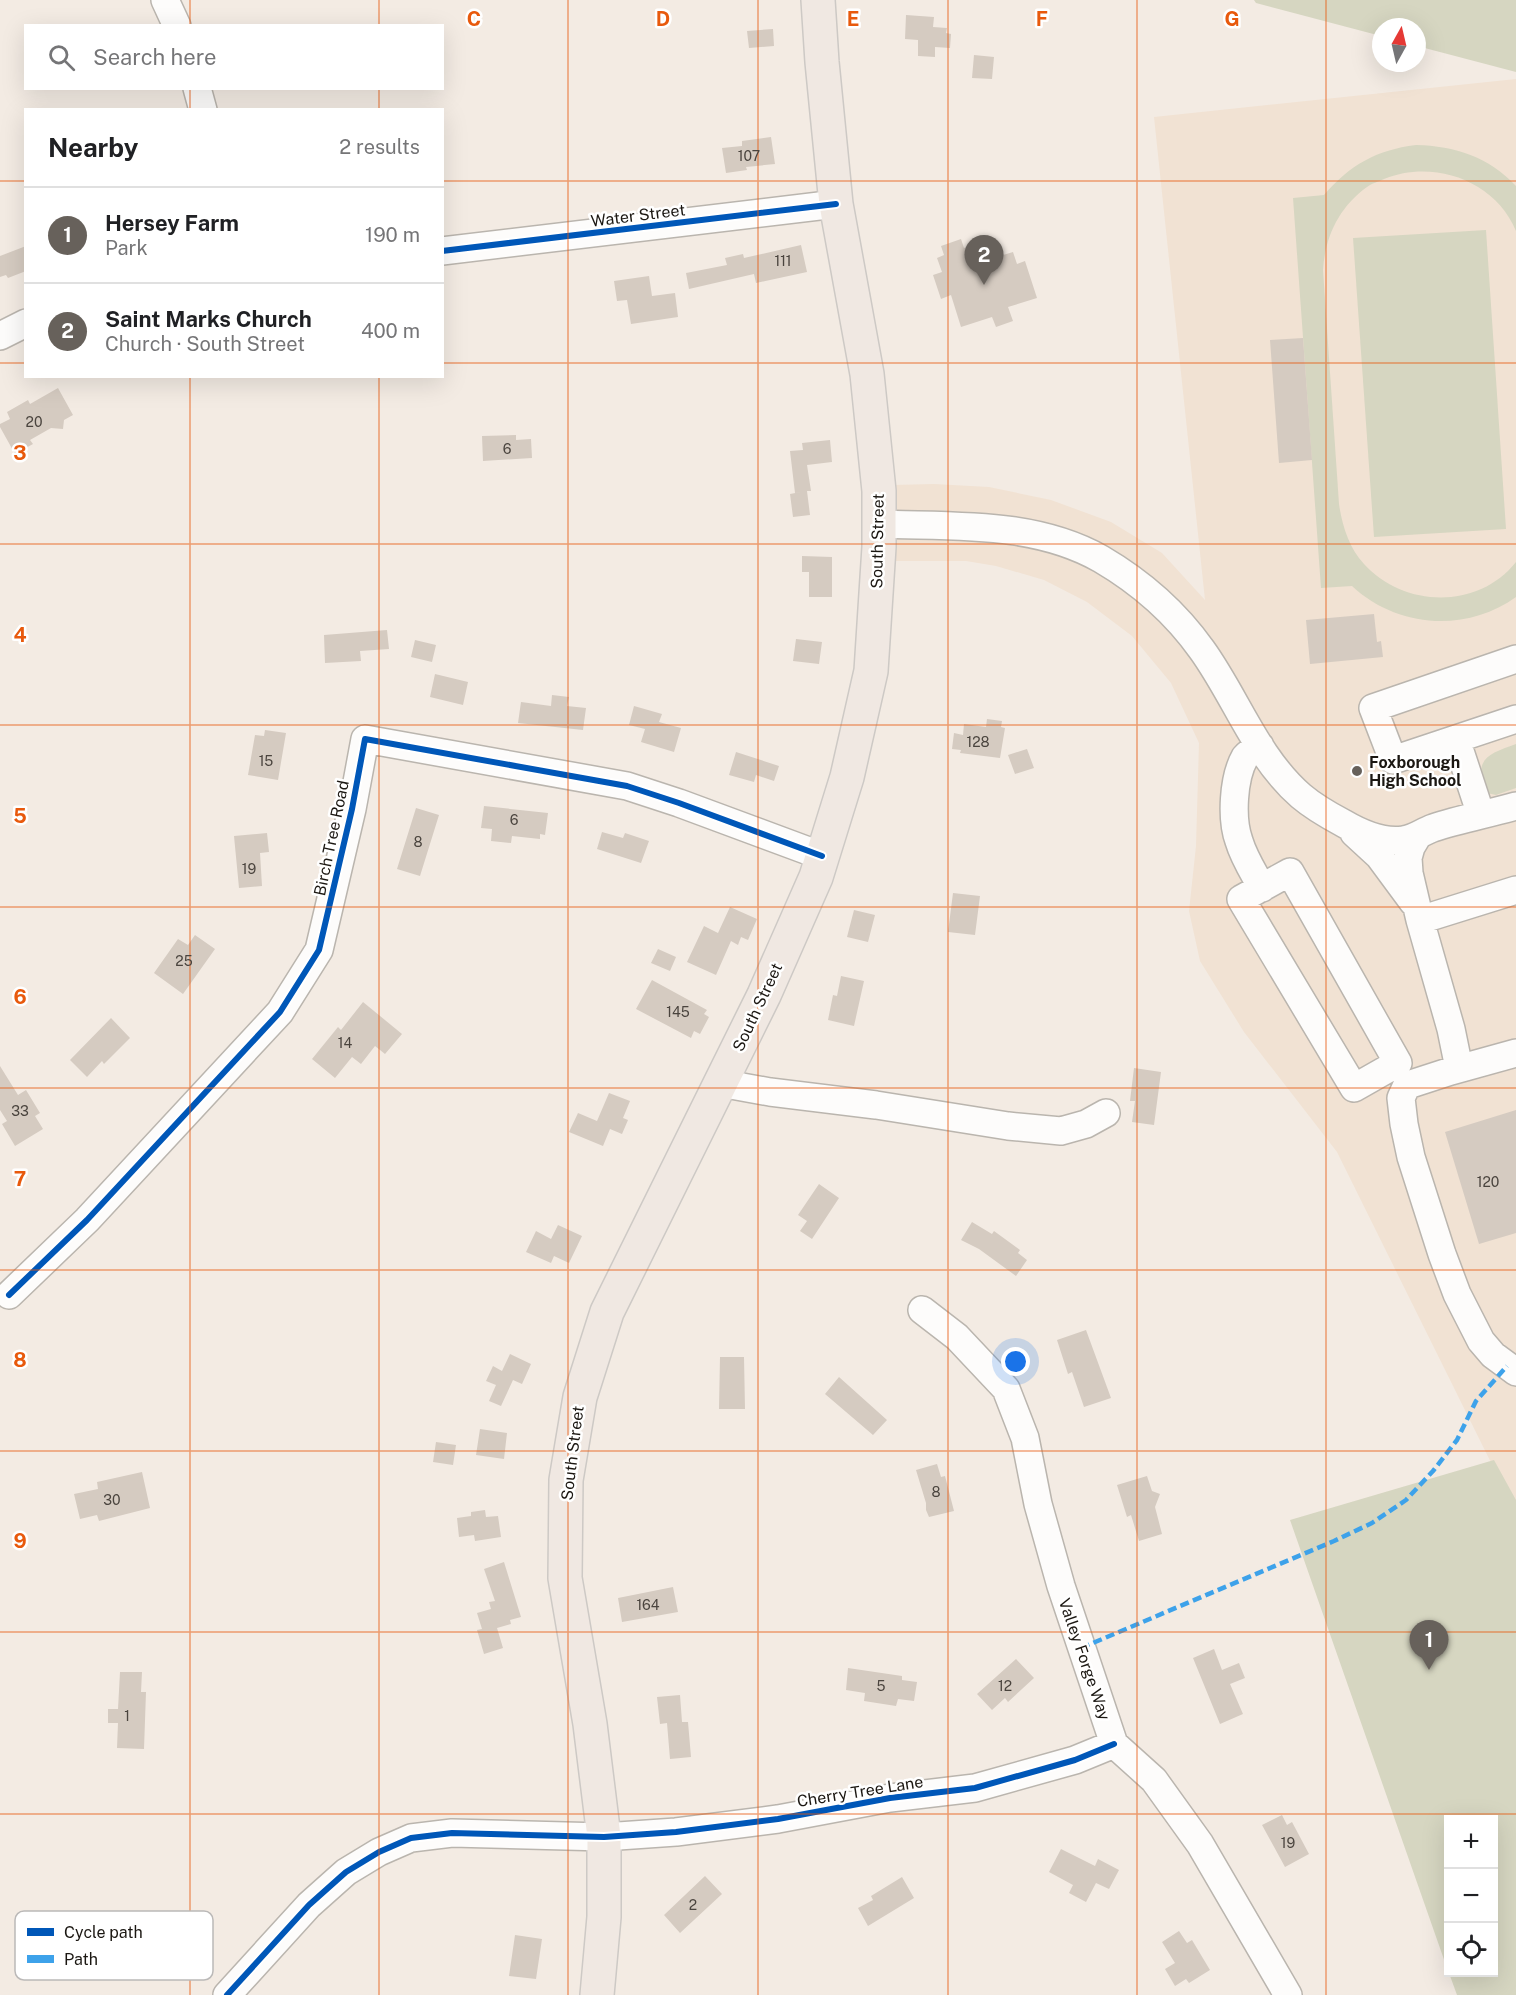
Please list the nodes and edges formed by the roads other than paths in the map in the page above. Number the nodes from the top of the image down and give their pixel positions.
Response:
1 (165, 0) edge
2 (818, 0) edge
3 (176, 24) edge
4 (198, 90) edge
5 (202, 108) edge
6 (836, 204) junction
7 (444, 251) edge
8 (24, 324) edge
9 (0, 336) edge
10 (879, 524) junction
11 (1516, 659) edge
12 (1516, 719) edge
13 (1456, 739) junction
14 (1260, 746) junction
15 (1516, 806) edge
16 (1481, 815) junction
17 (1344, 824) junction
18 (1417, 837) junction
19 (822, 856) junction
20 (1262, 888) junction
21 (1516, 890) edge
22 (1419, 913) junction
23 (1516, 1053) edge
24 (1460, 1068) junction
25 (1376, 1076) junction
26 (720, 1083) junction
27 (1403, 1092) junction
28 (1106, 1113) dead end
29 (9, 1295) dead end
30 (922, 1310) dead end
31 (1516, 1372) edge
32 (1114, 1744) junction
33 (604, 1837) junction
34 (227, 1995) edge
35 (597, 1995) edge
36 (1288, 1995) edge

1 - 3 street
2 - 6 main road, South Street
4 - 5 street
6 - 7 street, Water Street
6 - 10 main road, South Street
8 - 9 street
10 - 14 street
10 - 19 main road, South Street
11 - 13 street
12 - 13 street
13 - 16 street
14 - 17 street
14 - 20 street
15 - 16 street
16 - 18 street
17 - 18 street
17 - 22 street
18 - 22 street
19 - 26 main road, South Street
19 - 29 street, Birch Tree Road
20 - 25 street
20 - 25 street
21 - 22 street
22 - 24 street
23 - 24 street
24 - 27 street
25 - 27 street
26 - 28 street
26 - 33 main road, South Street
27 - 31 street
30 - 32 street, Valley Forge Way
32 - 33 street, Cherry Tree Lane
32 - 36 street, Valley Forge Way
33 - 34 street, Cherry Tree Lane
33 - 35 main road, South Street

